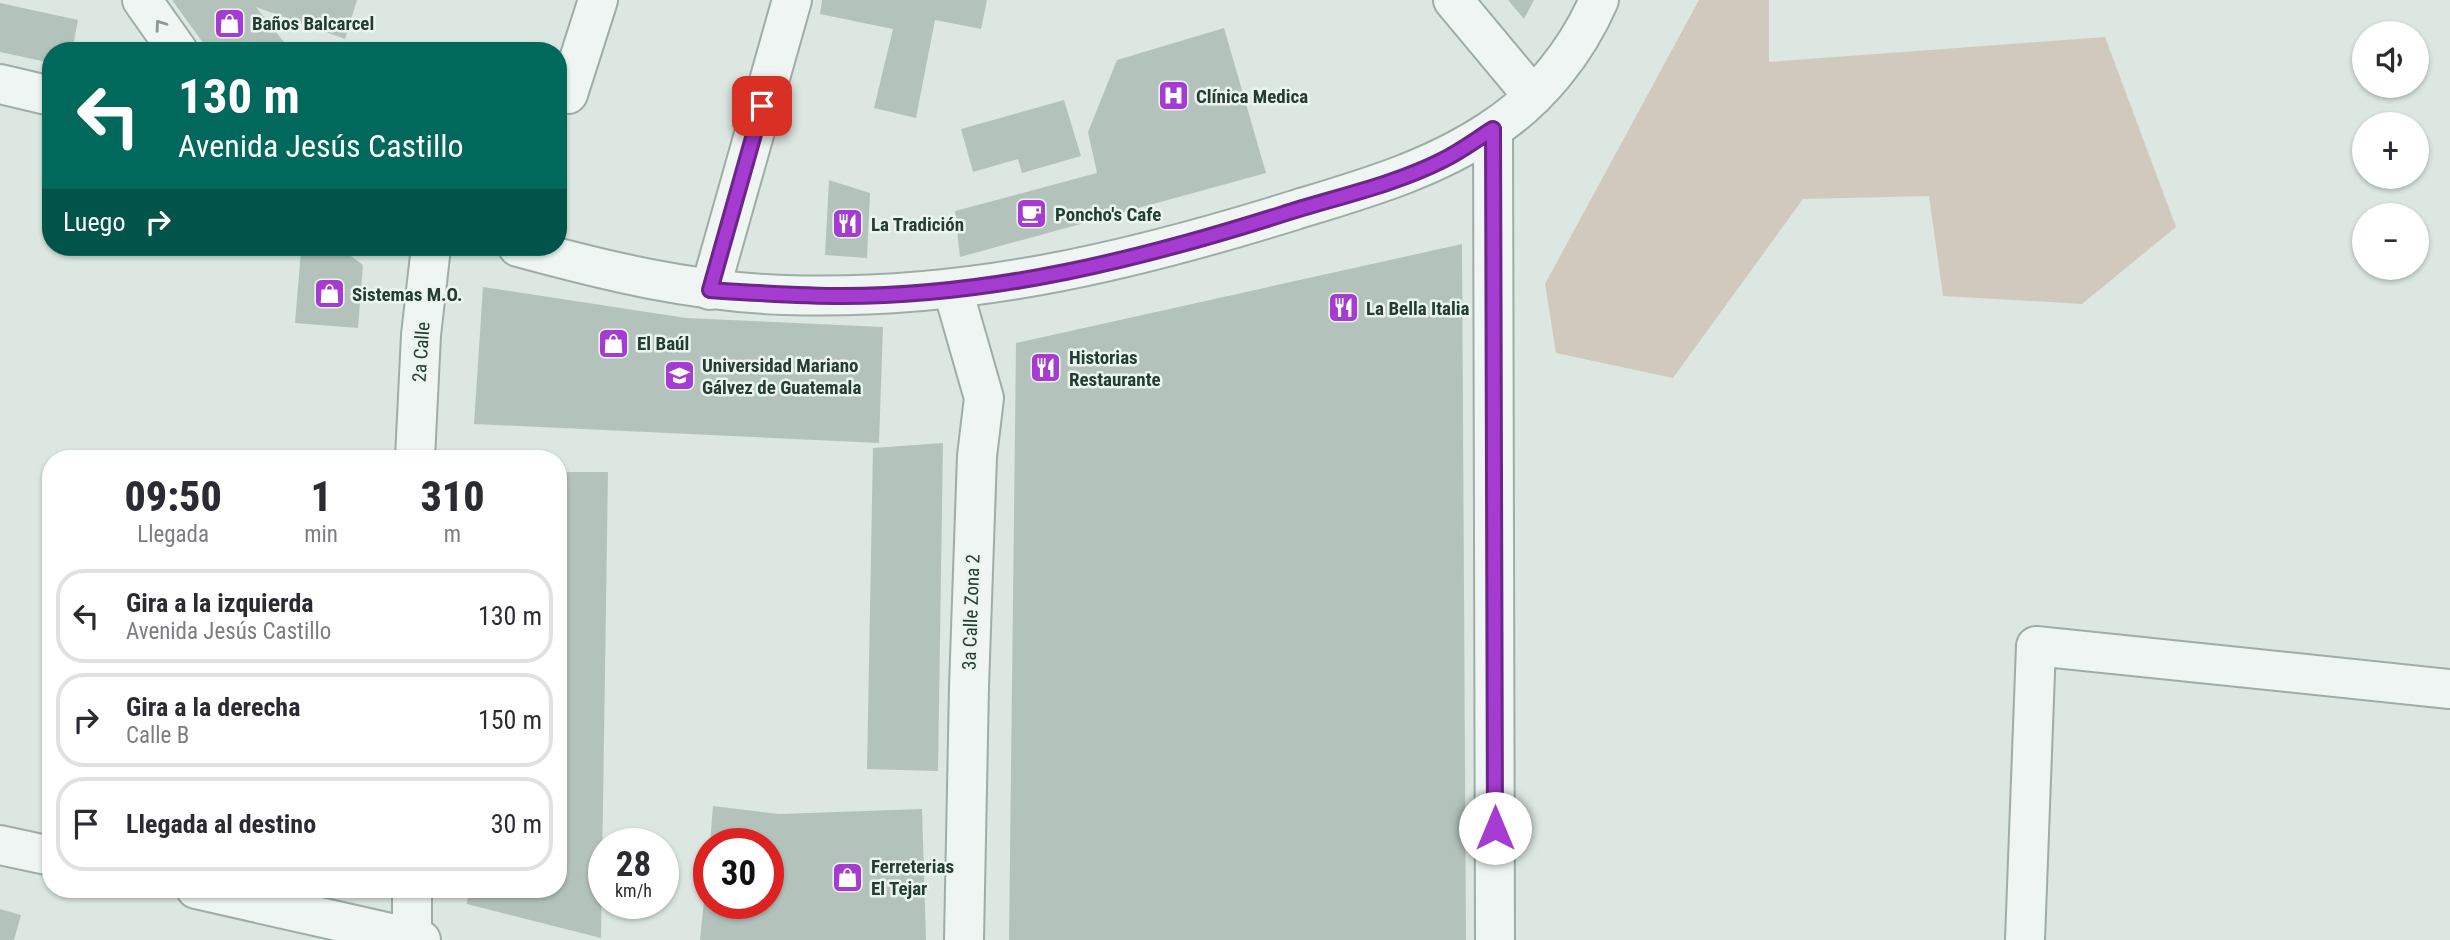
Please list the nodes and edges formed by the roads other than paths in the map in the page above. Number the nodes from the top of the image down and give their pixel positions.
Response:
1 (142, 0) edge
2 (598, 0) edge
3 (792, 0) edge
4 (1454, 0) edge
5 (1599, 0) edge
6 (172, 42) edge
7 (0, 84) edge
8 (42, 94) edge
9 (568, 94) dead end
10 (1533, 96) junction
11 (1493, 129) junction
12 (430, 256) edge
13 (554, 256) edge
14 (953, 289) junction
15 (710, 290) junction
16 (415, 450) edge
17 (2450, 689) edge
18 (0, 845) edge
19 (42, 854) edge
20 (235, 898) edge
21 (413, 898) edge
22 (415, 939) edge
23 (964, 940) edge
24 (1495, 940) edge
25 (2025, 940) edge

6 -> 1 street
2 - 9 street
3 - 15 street
4 - 10 street
5 - 10 street
7 - 8 street
10 - 11 street
11 - 14 street
11 - 24 street
12 - 16 street, 2a Calle
13 - 15 street
14 - 15 street
14 - 23 street, 3a Calle Zona 2
17 - 25 street
18 - 19 street
20 - 22 street
21 - 22 street

